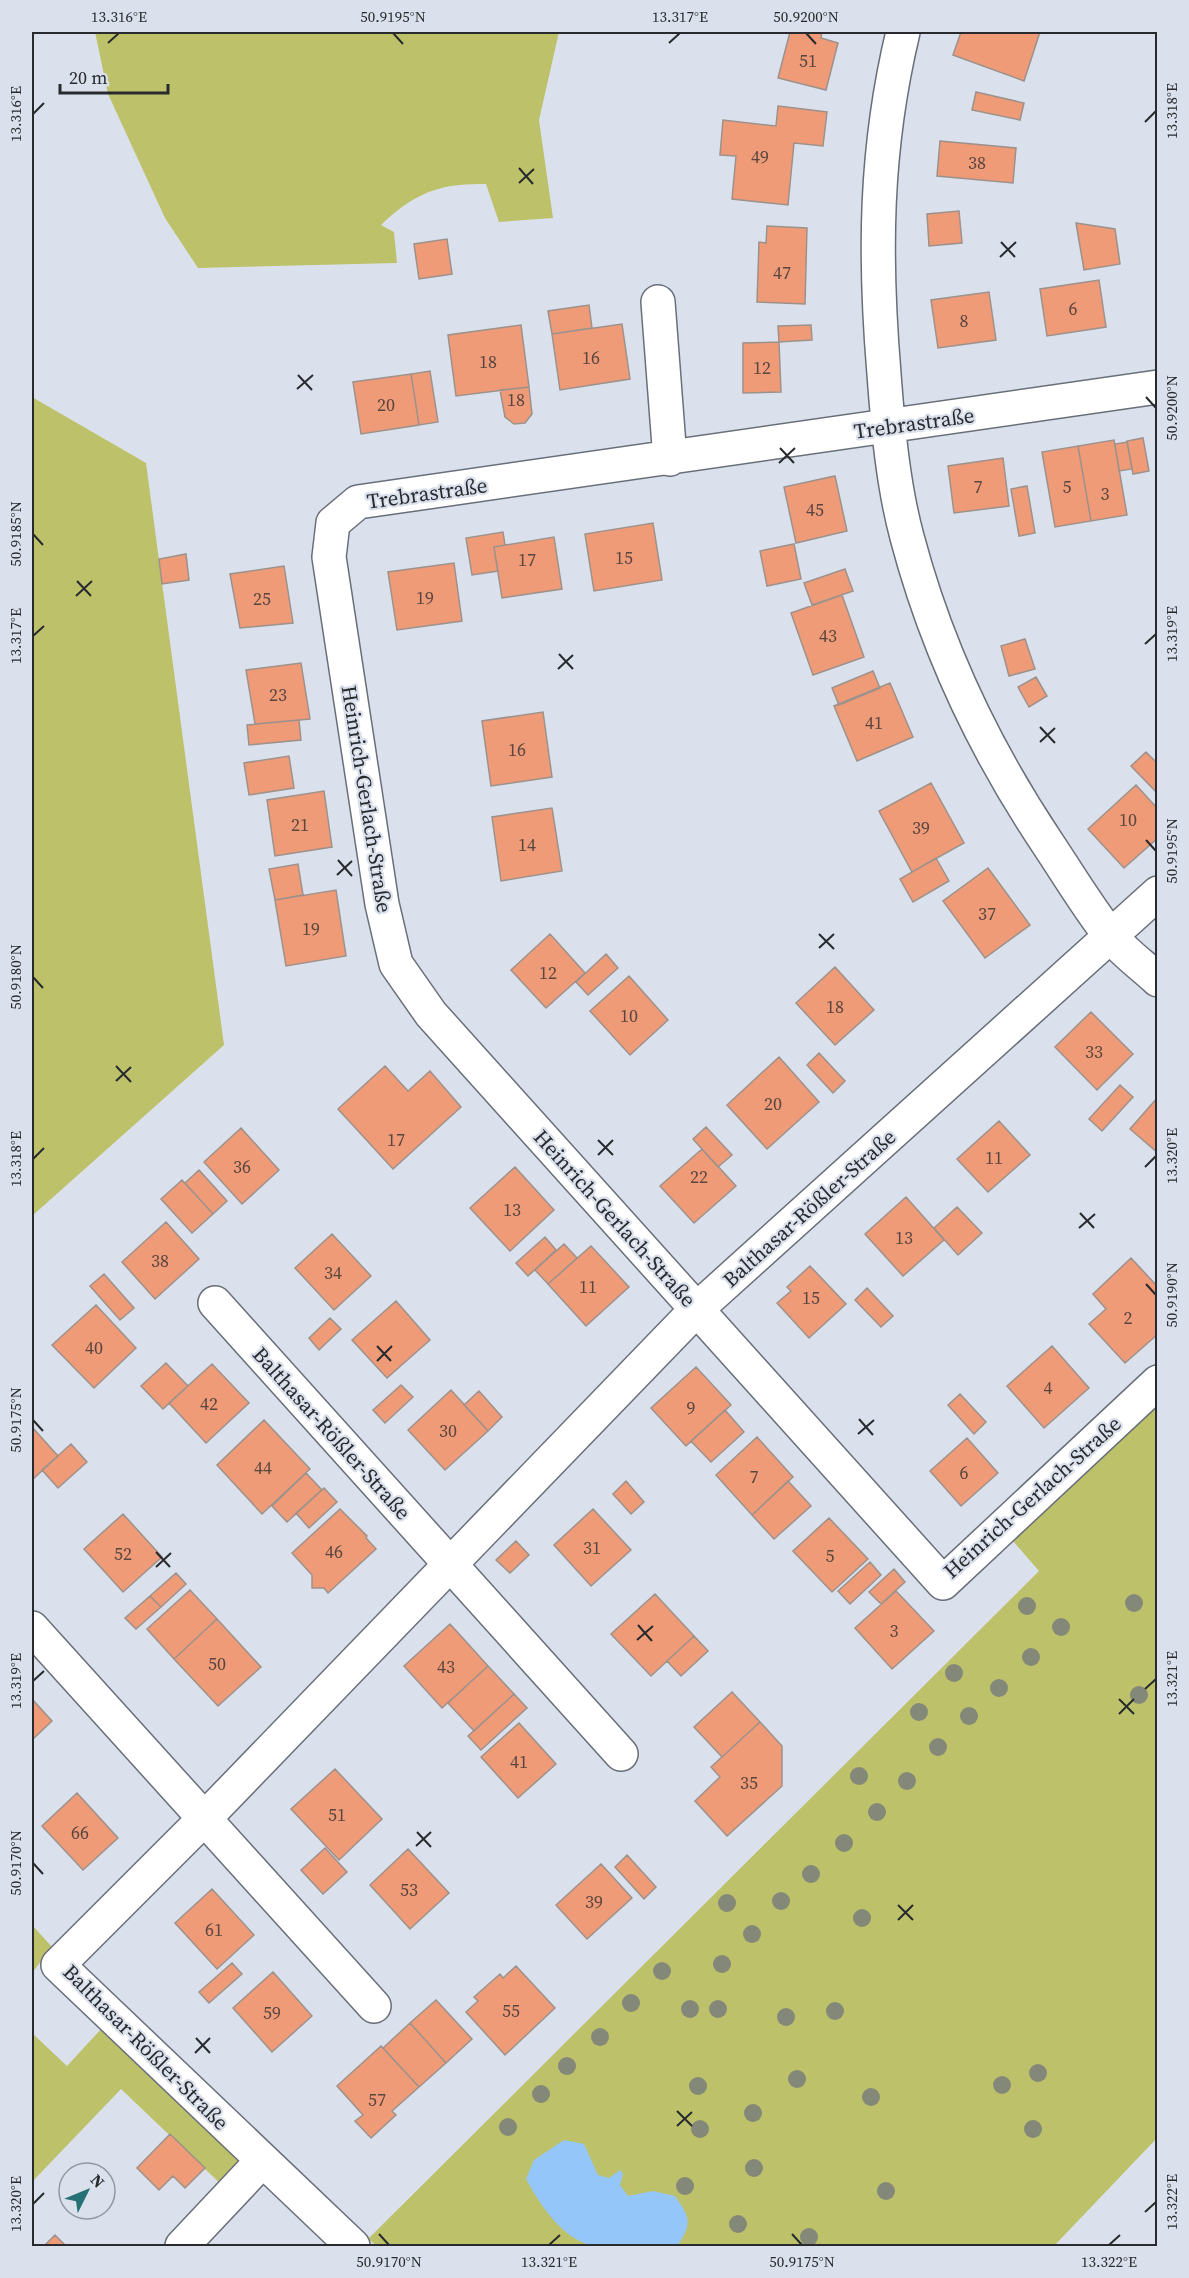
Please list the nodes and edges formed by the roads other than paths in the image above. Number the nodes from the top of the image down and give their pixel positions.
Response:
1 (903, 32) edge
2 (658, 302) dead end
3 (1158, 387) edge
4 (888, 427) junction
5 (670, 459) junction
6 (333, 523) joint
7 (1158, 893) edge
8 (1110, 936) junction
9 (1158, 980) edge
10 (215, 1303) dead end
11 (697, 1309) junction
12 (1158, 1383) edge
13 (450, 1562) junction
14 (32, 1628) edge
15 (621, 1754) dead end
16 (205, 1818) junction
17 (374, 2007) dead end
18 (262, 2161) junction
19 (182, 2247) edge
20 (353, 2247) edge

1 - 4 street
2 - 5 street
3 - 4 street, Trebrastraße
4 - 5 street, Trebrastraße
4 - 8 street
5 - 6 street, Trebrastraße
6 - 11 street, Heinrich-Gerlach-Straße
7 - 8 street, Balthasar-Rößler-Straße
8 - 9 street
8 - 11 street, Balthasar-Rößler-Straße
10 - 13 street, Balthasar-Rößler-Straße
11 - 12 street, Heinrich-Gerlach-Straße
11 - 13 street, Balthasar-Rößler-Straße
13 - 15 street, Balthasar-Rößler-Straße
13 - 16 street, Balthasar-Rößler-Straße
14 - 16 street
16 - 17 street
16 - 18 street, Balthasar-Rößler-Straße
18 - 19 street
18 - 20 street, Balthasar-Rößler-Straße

